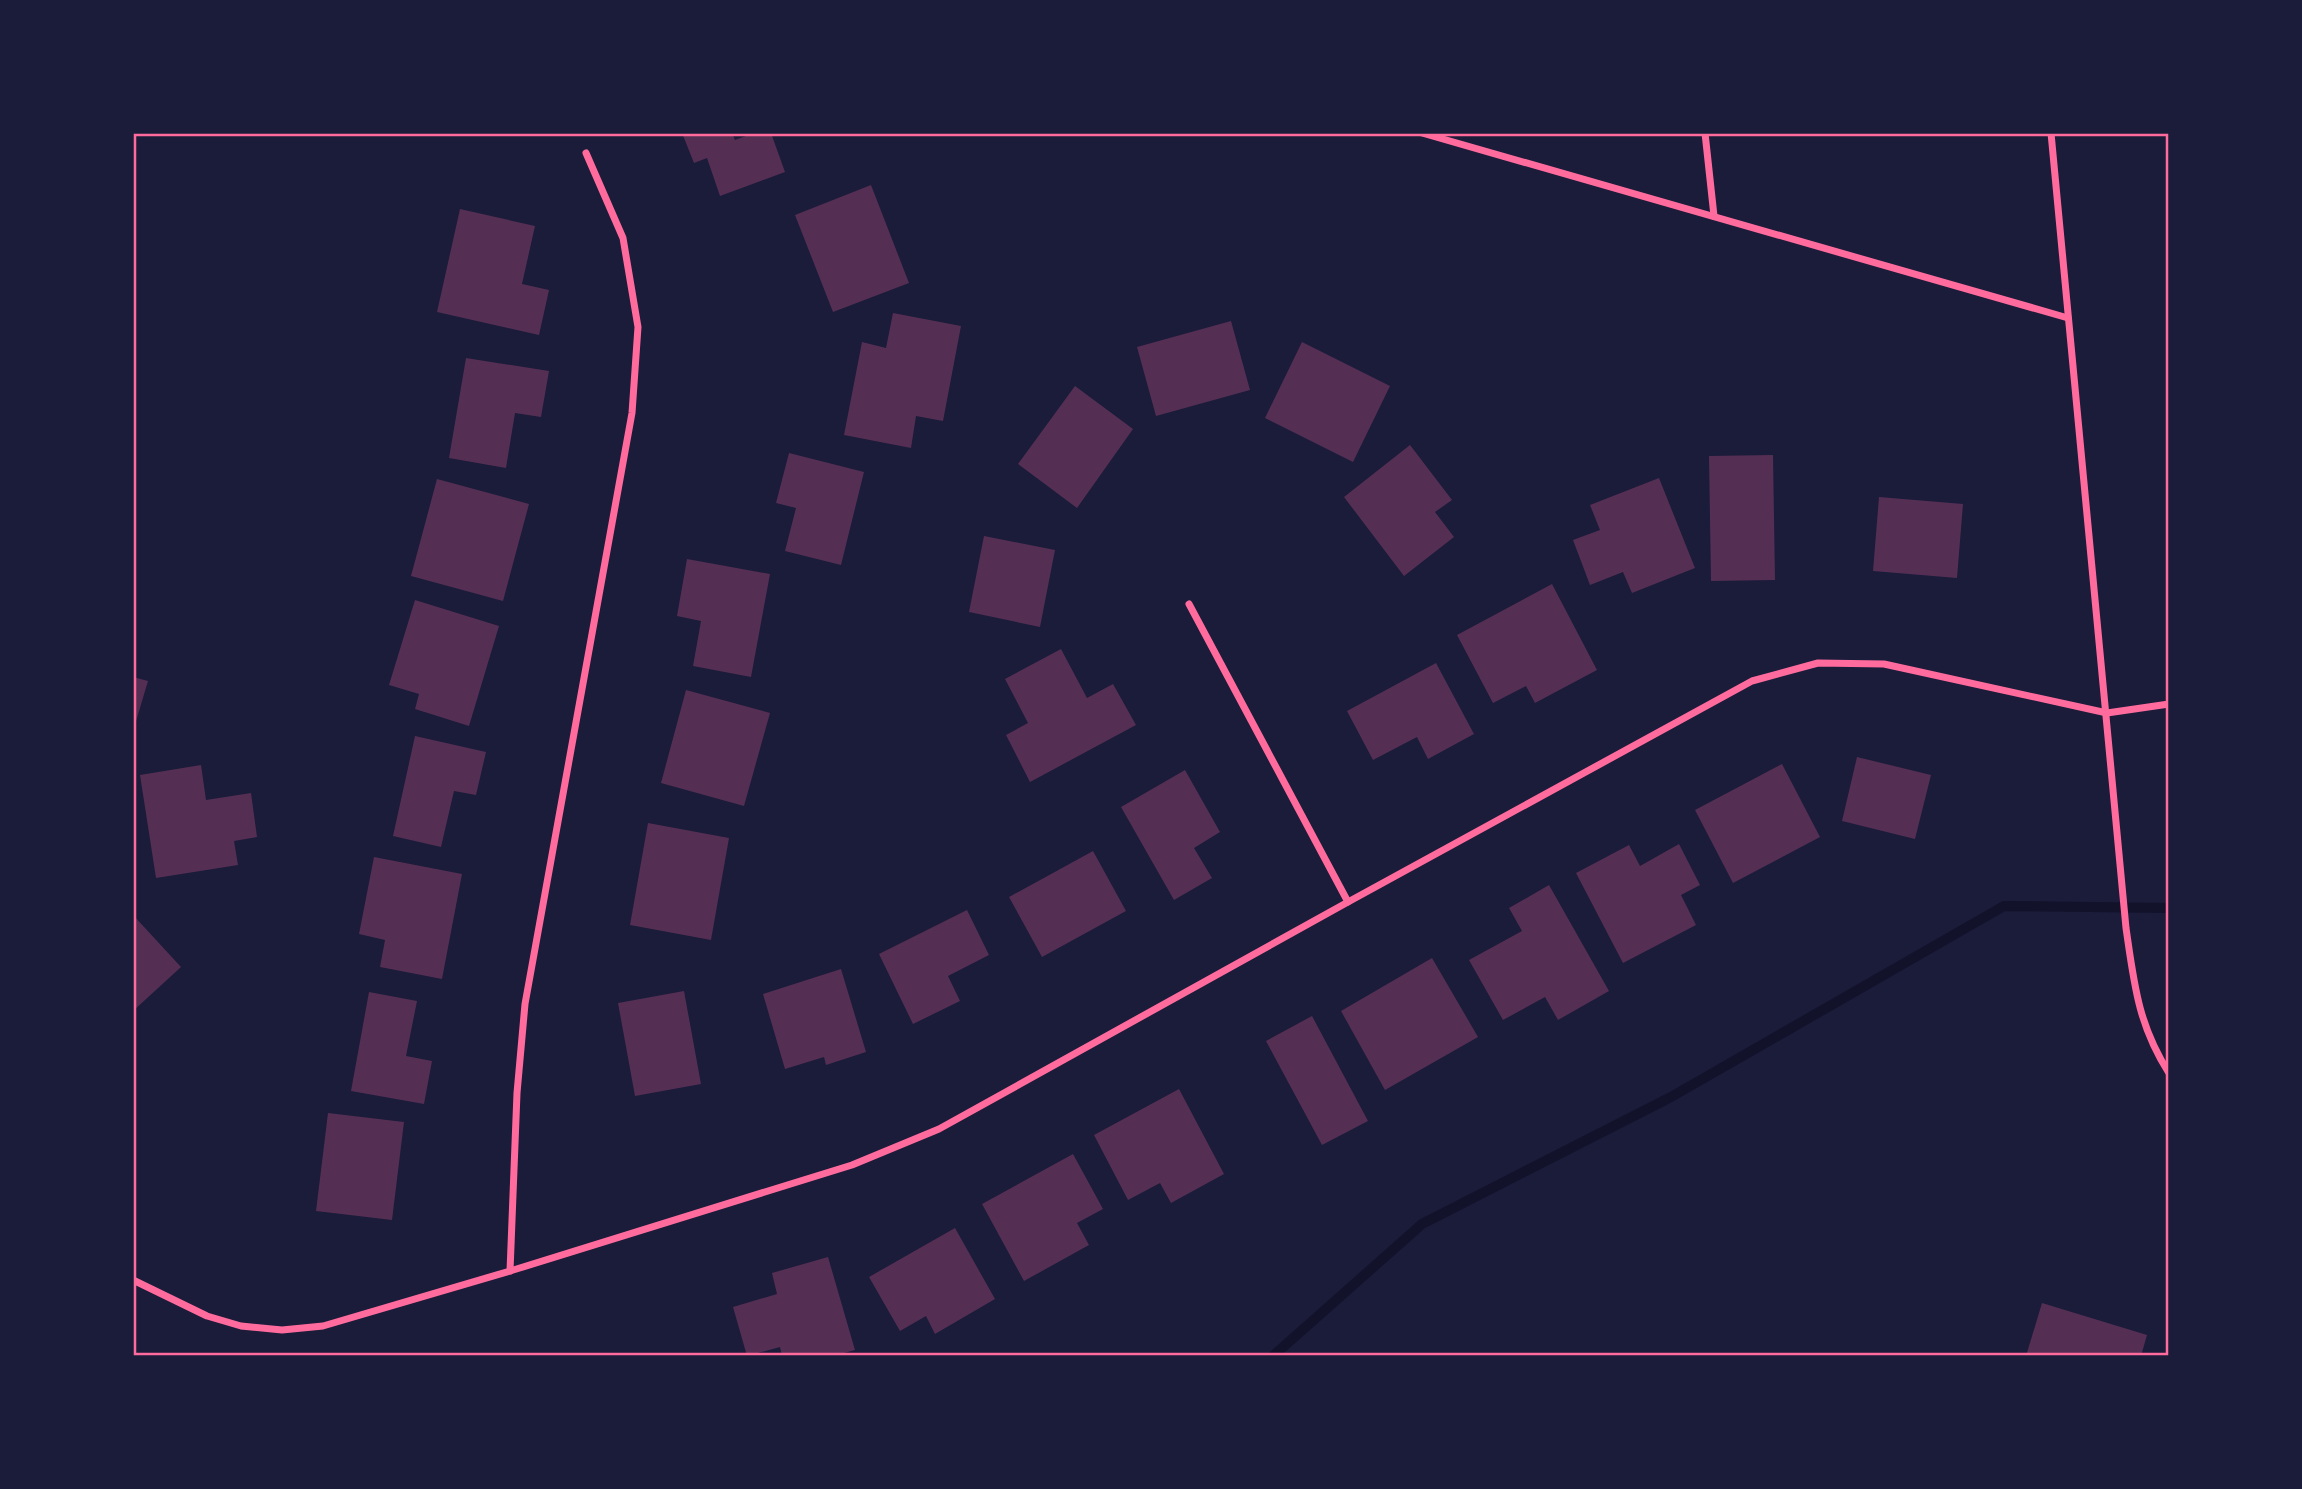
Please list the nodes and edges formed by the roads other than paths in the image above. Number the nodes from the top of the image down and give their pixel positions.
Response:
1 (1422, 133) edge
2 (1705, 133) edge
3 (2051, 133) edge
4 (586, 153) dead end
5 (1714, 216) junction
6 (2067, 318) junction
7 (1189, 604) dead end
8 (2169, 704) edge
9 (2107, 713) junction
10 (1348, 902) junction
11 (2169, 1073) edge
12 (510, 1271) junction
13 (133, 1280) edge

1 - 5 street
2 - 5 street
3 - 6 street
4 - 12 street
5 - 6 street
6 - 9 street
7 - 10 street
8 - 9 street
9 - 10 street
9 - 11 street
10 - 12 street
12 - 13 street

